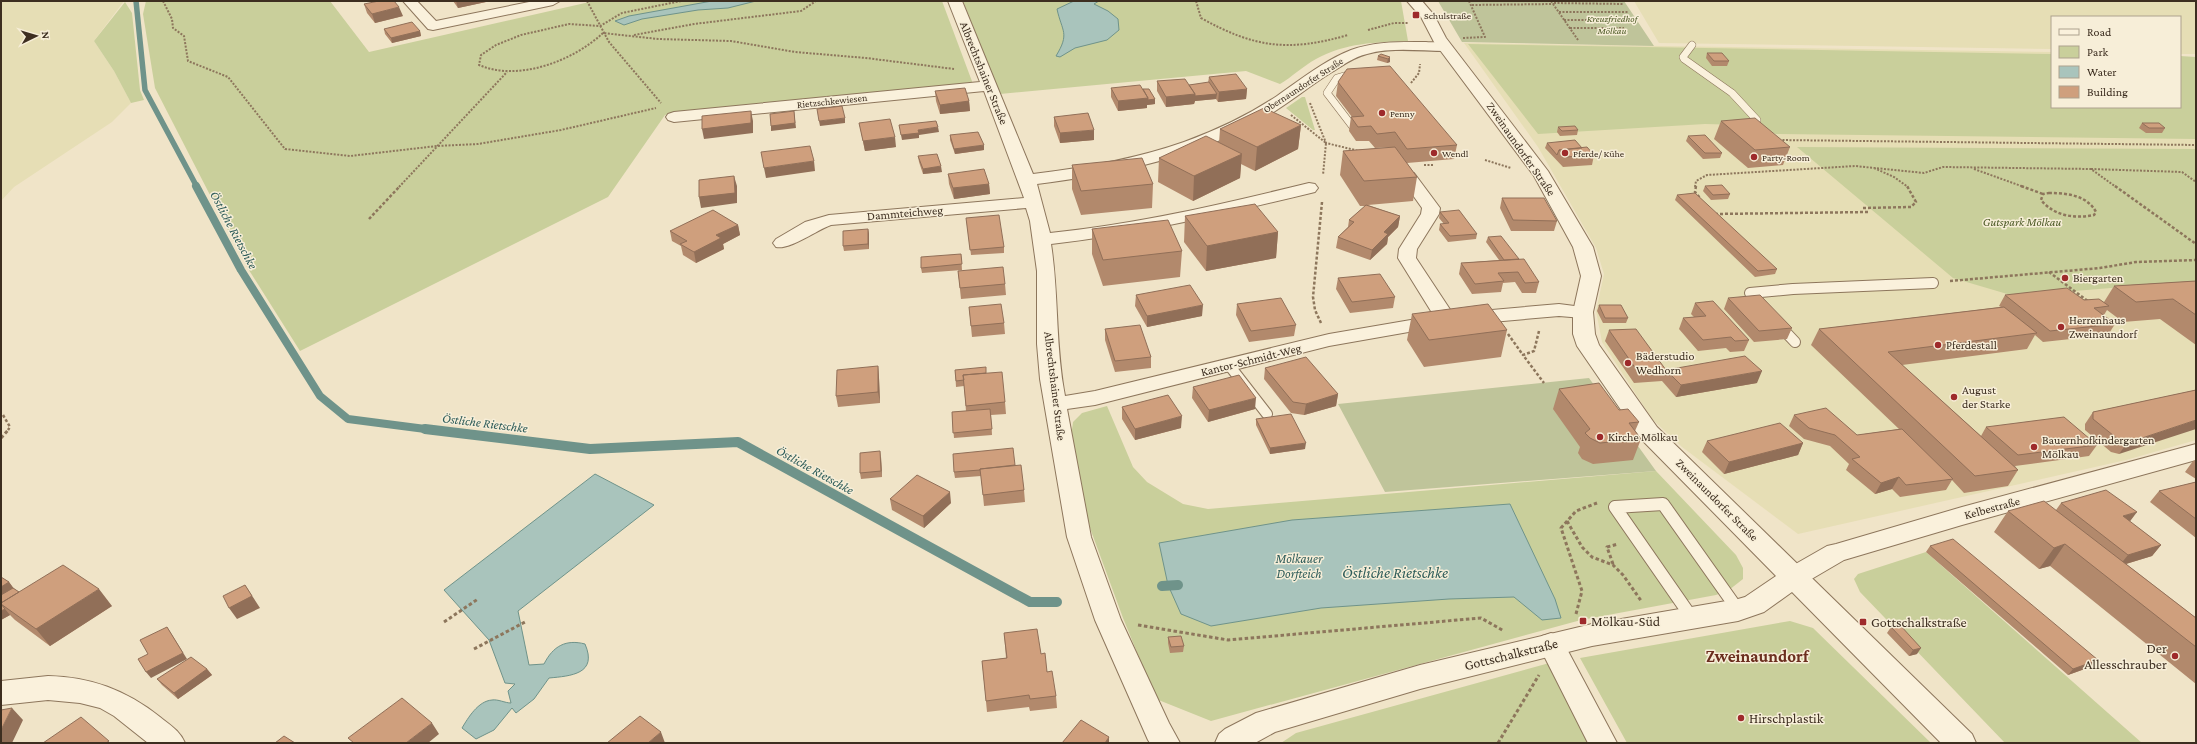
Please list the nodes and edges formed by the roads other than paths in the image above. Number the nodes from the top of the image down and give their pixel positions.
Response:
1 (410, 1) edge
2 (553, 1) edge
3 (956, 1) edge
4 (1414, 1) edge
5 (1428, 8) edge
6 (1454, 42) junction
7 (1692, 45) dead end
8 (1361, 70) edge
9 (987, 80) junction
10 (674, 117) dead end
11 (1356, 131) edge
12 (1755, 132) edge
13 (1408, 177) edge
14 (1027, 180) junction
15 (1318, 189) road end
16 (1034, 202) junction
17 (1043, 239) junction
18 (782, 243) dead end
19 (1933, 283) road end
20 (1583, 312) junction
21 (1447, 320) junction
22 (1795, 342) dead end
23 (1229, 365) junction
24 (1056, 404) junction
25 (1267, 414) dead end
26 (2196, 452) edge
27 (1794, 577) junction
28 (1738, 610) junction
29 (1692, 618) junction
30 (1547, 656) junction
31 (1, 693) edge
32 (170, 743) edge
33 (1166, 743) edge
34 (1230, 743) edge
35 (1603, 743) edge
36 (1961, 743) edge

1 - 2 street
3 - 9 street, Albrechtshainer Straße
4 - 5 street, Zweinaundorfer Straße
5 - 6 street, Zweinaundorfer Straße
6 - 14 street, Obernaundorfer Straße
6 - 20 street, Zweinaundorfer Straße
7 - 12 lane
8 - 11 lane
9 - 10 street, Rietzschkewiesen
9 - 14 street, Albrechtshainer Straße
13 - 21 street
14 - 16 street, Albrechtshainer Straße
15 - 17 street
16 - 17 street, Albrechtshainer Straße
16 - 18 street, Dammteichweg
17 - 24 street, Albrechtshainer Straße
19 - 22 lane
20 - 21 street, Kantor-Schmidt-Weg
20 - 27 street, Zweinaundorfer Straße
21 - 23 street, Kantor-Schmidt-Weg
23 - 24 street, Kantor-Schmidt-Weg
23 - 25 lane
24 - 33 street, Albrechtshainer Straße
26 - 27 street, Kelbestraße
27 - 28 street, Gottschalkstraße
27 - 36 street, Zweinaundorfer Straße
28 - 29 street, Gottschalkstraße
28 - 29 lane
29 - 30 street, Gottschalkstraße
30 - 34 street, Gottschalkstraße
30 - 35 street
31 - 32 street

